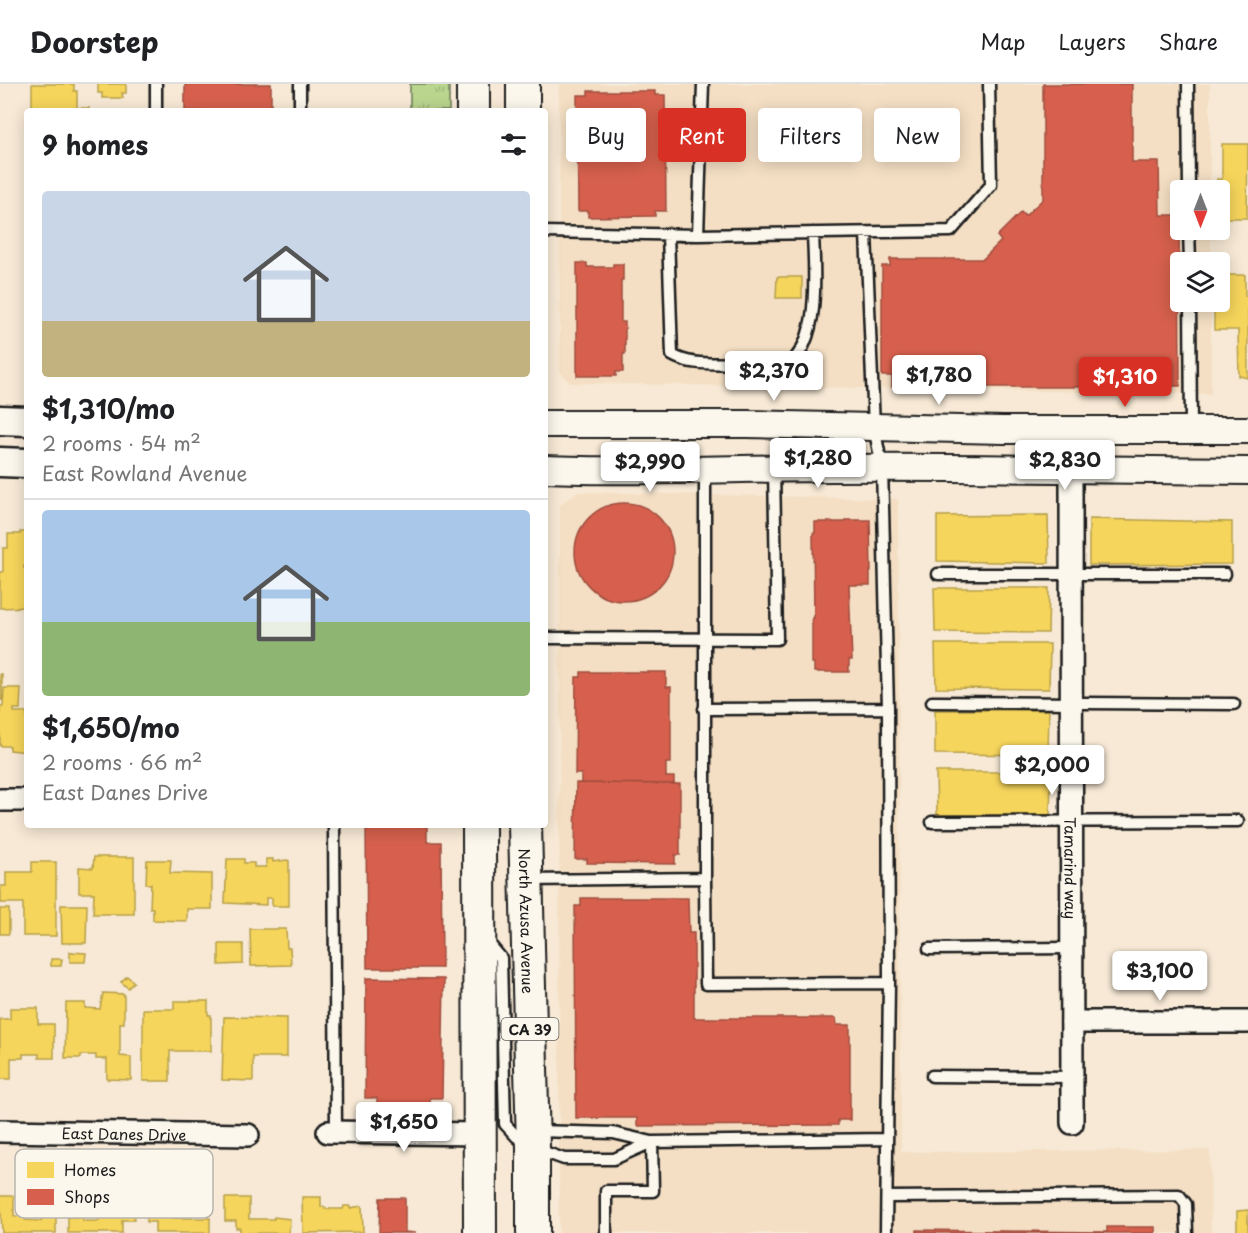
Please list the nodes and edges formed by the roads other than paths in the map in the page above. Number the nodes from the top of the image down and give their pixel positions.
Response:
1 (156, 84) edge
2 (300, 84) edge
3 (473, 84) edge
4 (523, 84) edge
5 (703, 84) edge
6 (989, 84) edge
7 (1188, 84) edge
8 (156, 108) edge
9 (300, 108) edge
10 (473, 108) edge
11 (523, 108) edge
12 (1189, 180) edge
13 (548, 232) edge
14 (813, 233) junction
15 (866, 233) junction
16 (668, 234) junction
17 (698, 235) junction
18 (1190, 312) edge
19 (0, 420) edge
20 (24, 421) edge
21 (548, 424) edge
22 (874, 427) junction
23 (1191, 430) junction
24 (1248, 430) edge
25 (0, 462) edge
26 (24, 463) edge
27 (882, 467) junction
28 (774, 468) junction
29 (548, 469) edge
30 (1071, 469) junction
31 (705, 471) junction
32 (1248, 471) edge
33 (938, 574) dead end
34 (1071, 574) junction
35 (1225, 574) dead end
36 (548, 638) edge
37 (704, 639) junction
38 (932, 702) dead end
39 (1071, 702) junction
40 (1234, 704) dead end
41 (888, 708) junction
42 (704, 709) junction
43 (0, 800) edge
44 (24, 800) edge
45 (1238, 820) dead end
46 (1072, 821) junction
47 (932, 822) dead end
48 (334, 828) edge
49 (479, 828) edge
50 (525, 828) edge
51 (705, 878) junction
52 (527, 880) junction
53 (480, 932) junction
54 (1072, 948) junction
55 (929, 949) dead end
56 (889, 983) junction
57 (1072, 1022) junction
58 (1248, 1022) edge
59 (932, 1076) dead end
60 (1072, 1077) junction
61 (1072, 1123) dead end
62 (0, 1131) edge
63 (332, 1133) joint
64 (480, 1134) junction
65 (248, 1135) dead end
66 (533, 1139) junction
67 (887, 1139) junction
68 (652, 1143) junction
69 (887, 1197) junction
70 (480, 1233) edge
71 (533, 1233) edge
72 (606, 1233) edge
73 (886, 1233) edge
74 (1187, 1233) edge

1 - 8 lane
2 - 9 lane
3 - 10 main road
4 - 11 main road
5 - 17 lane
6 - 15 lane
7 - 12 lane
13 - 16 lane
14 - 15 lane
14 - 16 lane
14 - 17 lane
15 - 22 lane
16 - 17 lane
18 - 23 lane
19 - 20 main road
21 - 22 street
22 - 23 street
22 - 27 lane
23 - 24 street
25 - 26 main road
27 - 28 street
27 - 30 street
27 - 41 lane
28 - 31 street
28 - 37 lane
29 - 31 street
30 - 32 street
30 - 34 street, Tamarind way
31 - 37 lane
33 - 34 lane
34 - 35 lane
34 - 39 street, Tamarind way
36 - 37 lane
37 - 42 lane
38 - 39 lane
39 - 40 lane
39 - 46 street, Tamarind way
41 - 42 lane
41 - 56 lane
42 - 51 lane
43 - 44 street
45 - 46 lane
46 - 47 lane
46 - 54 street, Tamarind way
48 - 63 lane
49 - 53 main road, CA 39
50 - 52 main road, North Azusa Avenue / CA 39
51 - 52 lane
51 - 56 lane
52 - 66 main road, North Azusa Avenue / CA 39
53 - 64 main road, CA 39
53 - 66 lane
54 - 55 lane
54 - 57 street, Tamarind way
56 - 67 lane
57 - 58 street
57 - 60 street, Tamarind way
59 - 60 lane
60 - 61 street, Tamarind way
62 - 65 street, East Danes Drive
63 - 64 street
64 - 70 main road, CA 39
66 - 68 lane
66 - 68 lane
66 - 71 main road, North Azusa Avenue / CA 39
67 - 68 lane
67 - 69 lane
68 - 72 lane
69 - 73 lane
69 - 74 lane

